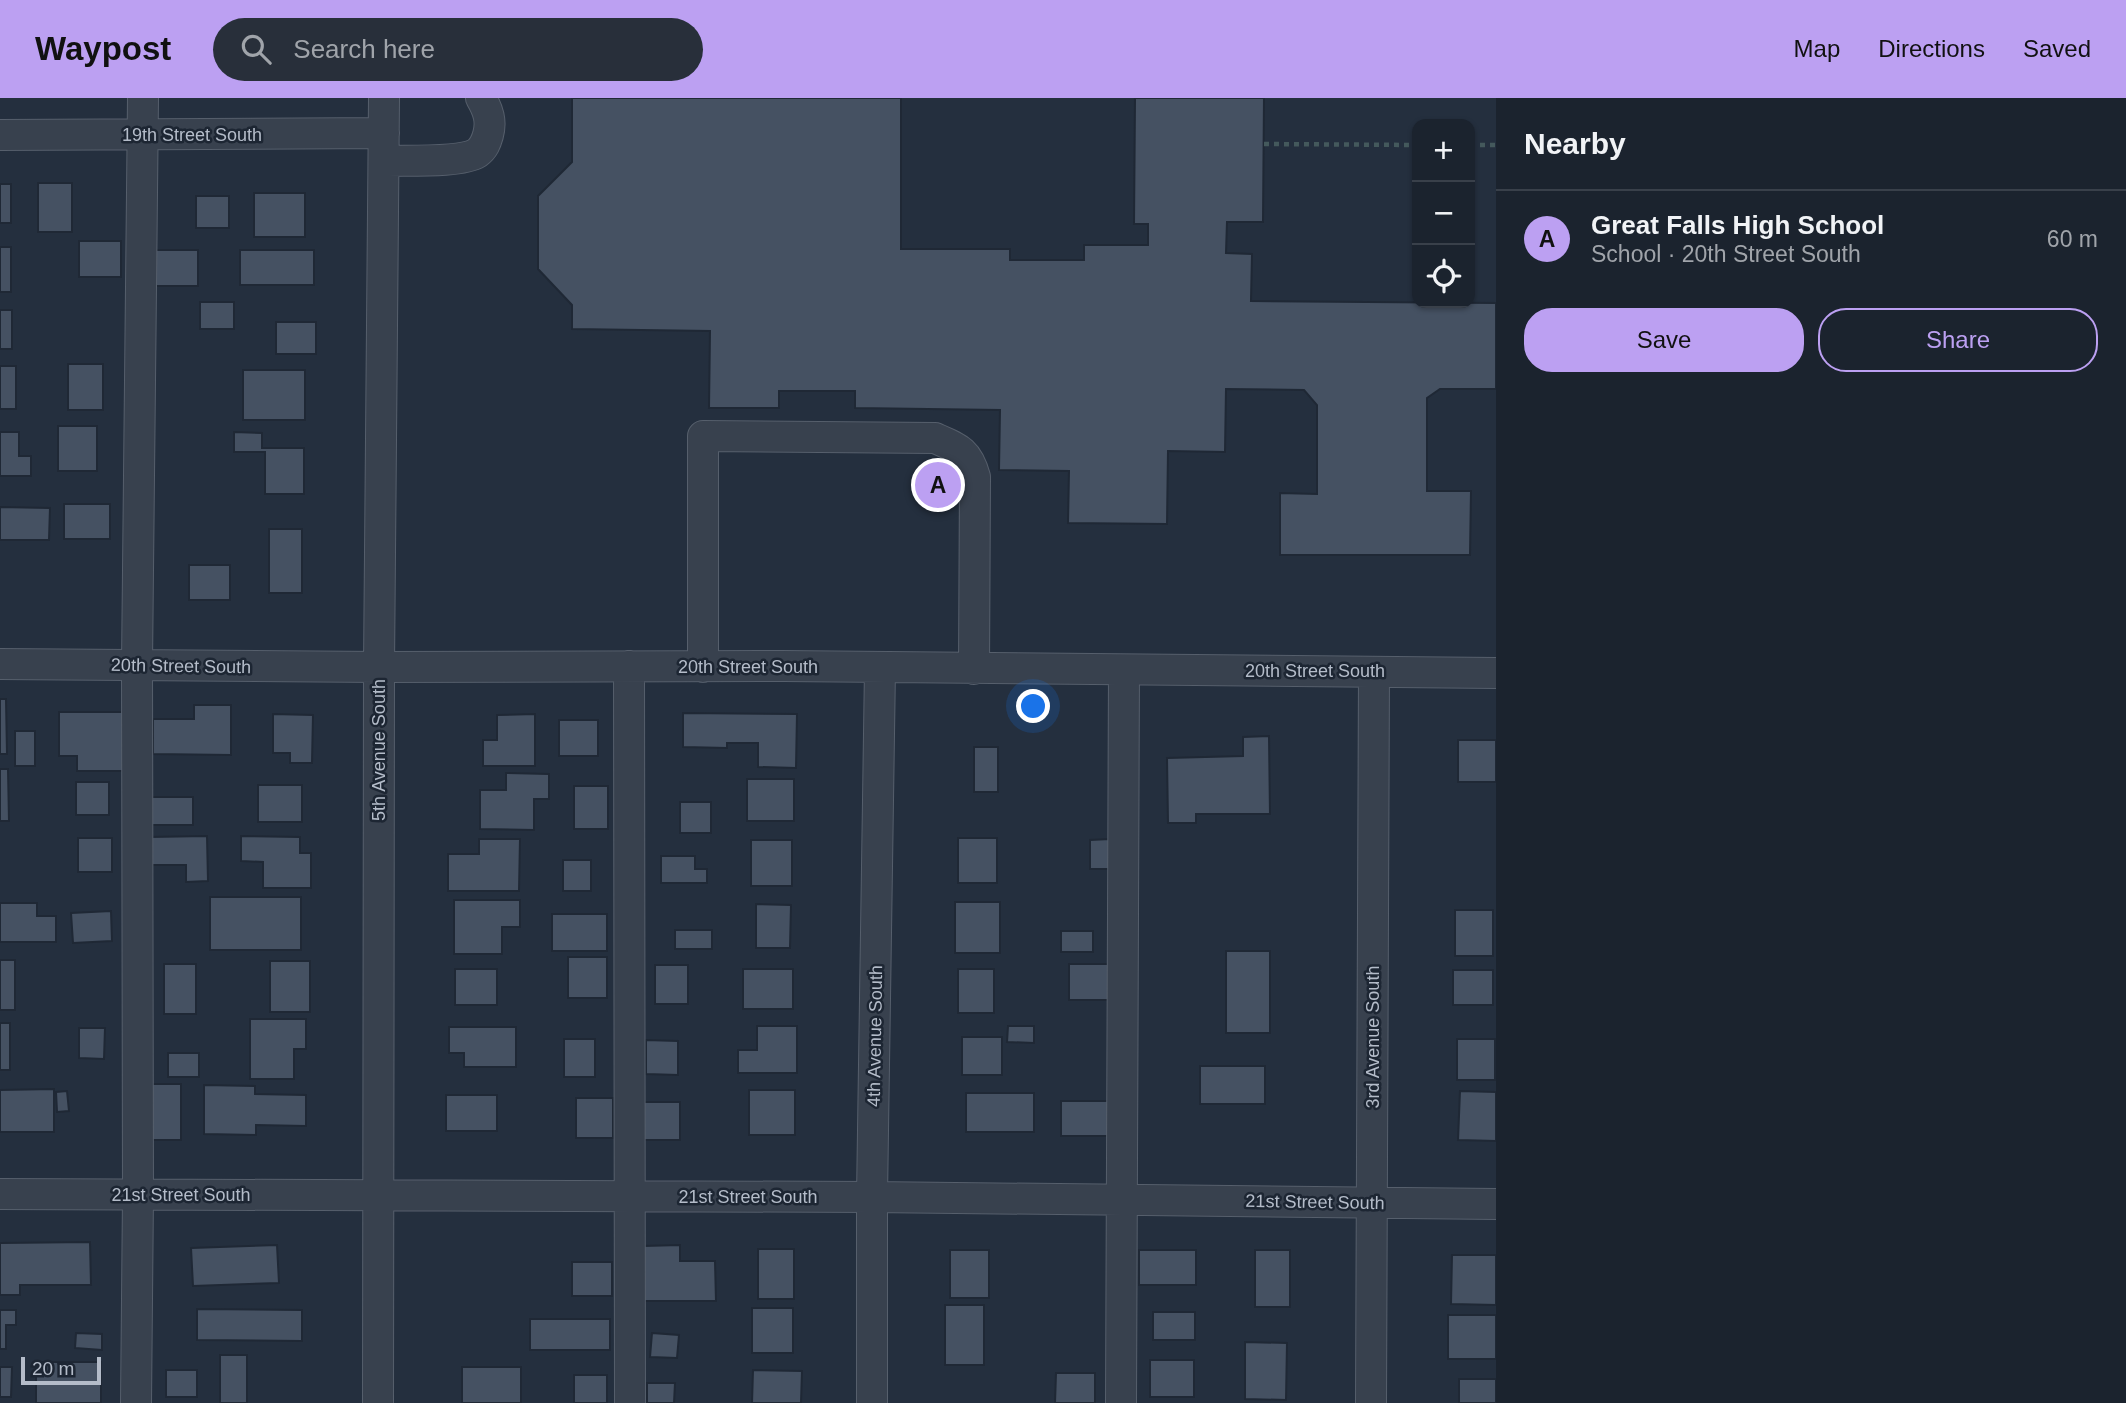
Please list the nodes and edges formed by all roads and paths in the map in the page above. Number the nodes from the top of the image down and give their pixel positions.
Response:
1 (143, 98) edge
2 (384, 98) edge
3 (481, 98) edge
4 (0, 135) edge
5 (144, 136) junction
6 (1264, 144) dead end
7 (1412, 145) edge
8 (1475, 145) edge
9 (1496, 145) edge
10 (384, 147) junction
11 (0, 664) edge
12 (137, 665) junction
13 (629, 666) junction
14 (379, 667) junction
15 (703, 667) junction
16 (880, 668) junction
17 (974, 669) junction
18 (1125, 670) junction
19 (1374, 672) junction
20 (1496, 673) edge
21 (0, 1194) edge
22 (138, 1195) junction
23 (380, 1196) junction
24 (631, 1197) junction
25 (872, 1197) junction
26 (1124, 1200) junction
27 (1373, 1203) junction
28 (1496, 1204) edge
29 (136, 1403) edge
30 (378, 1403) edge
31 (630, 1403) edge
32 (872, 1403) edge
33 (1121, 1403) edge
34 (1371, 1403) edge

1 - 5 street
2 - 10 street, 5th Avenue South
3 - 10 street, 19th Street South
4 - 5 street, 19th Street South
5 - 10 street, 19th Street South
5 - 12 street
6 - 7 path
8 - 9 path
10 - 14 street, 5th Avenue South
11 - 12 street, 20th Street South
12 - 14 street, 20th Street South
12 - 22 street
13 - 14 street, 20th Street South
13 - 15 street, 20th Street South
13 - 24 street
14 - 23 street, 5th Avenue South
15 - 16 street, 20th Street South
15 - 17 street
16 - 17 street, 20th Street South
16 - 25 street, 4th Avenue South
17 - 18 street, 20th Street South
18 - 19 street, 20th Street South
18 - 26 street
19 - 20 street, 20th Street South
19 - 27 street, 3rd Avenue South
21 - 22 street, 21st Street South
22 - 23 street, 21st Street South
22 - 29 street
23 - 24 street, 21st Street South
23 - 30 street, 5th Avenue South
24 - 25 street, 21st Street South
24 - 31 street
25 - 26 street, 21st Street South
25 - 32 street, 4th Avenue South
26 - 27 street, 21st Street South
26 - 33 street
27 - 28 street, 21st Street South
27 - 34 street, 3rd Avenue South

